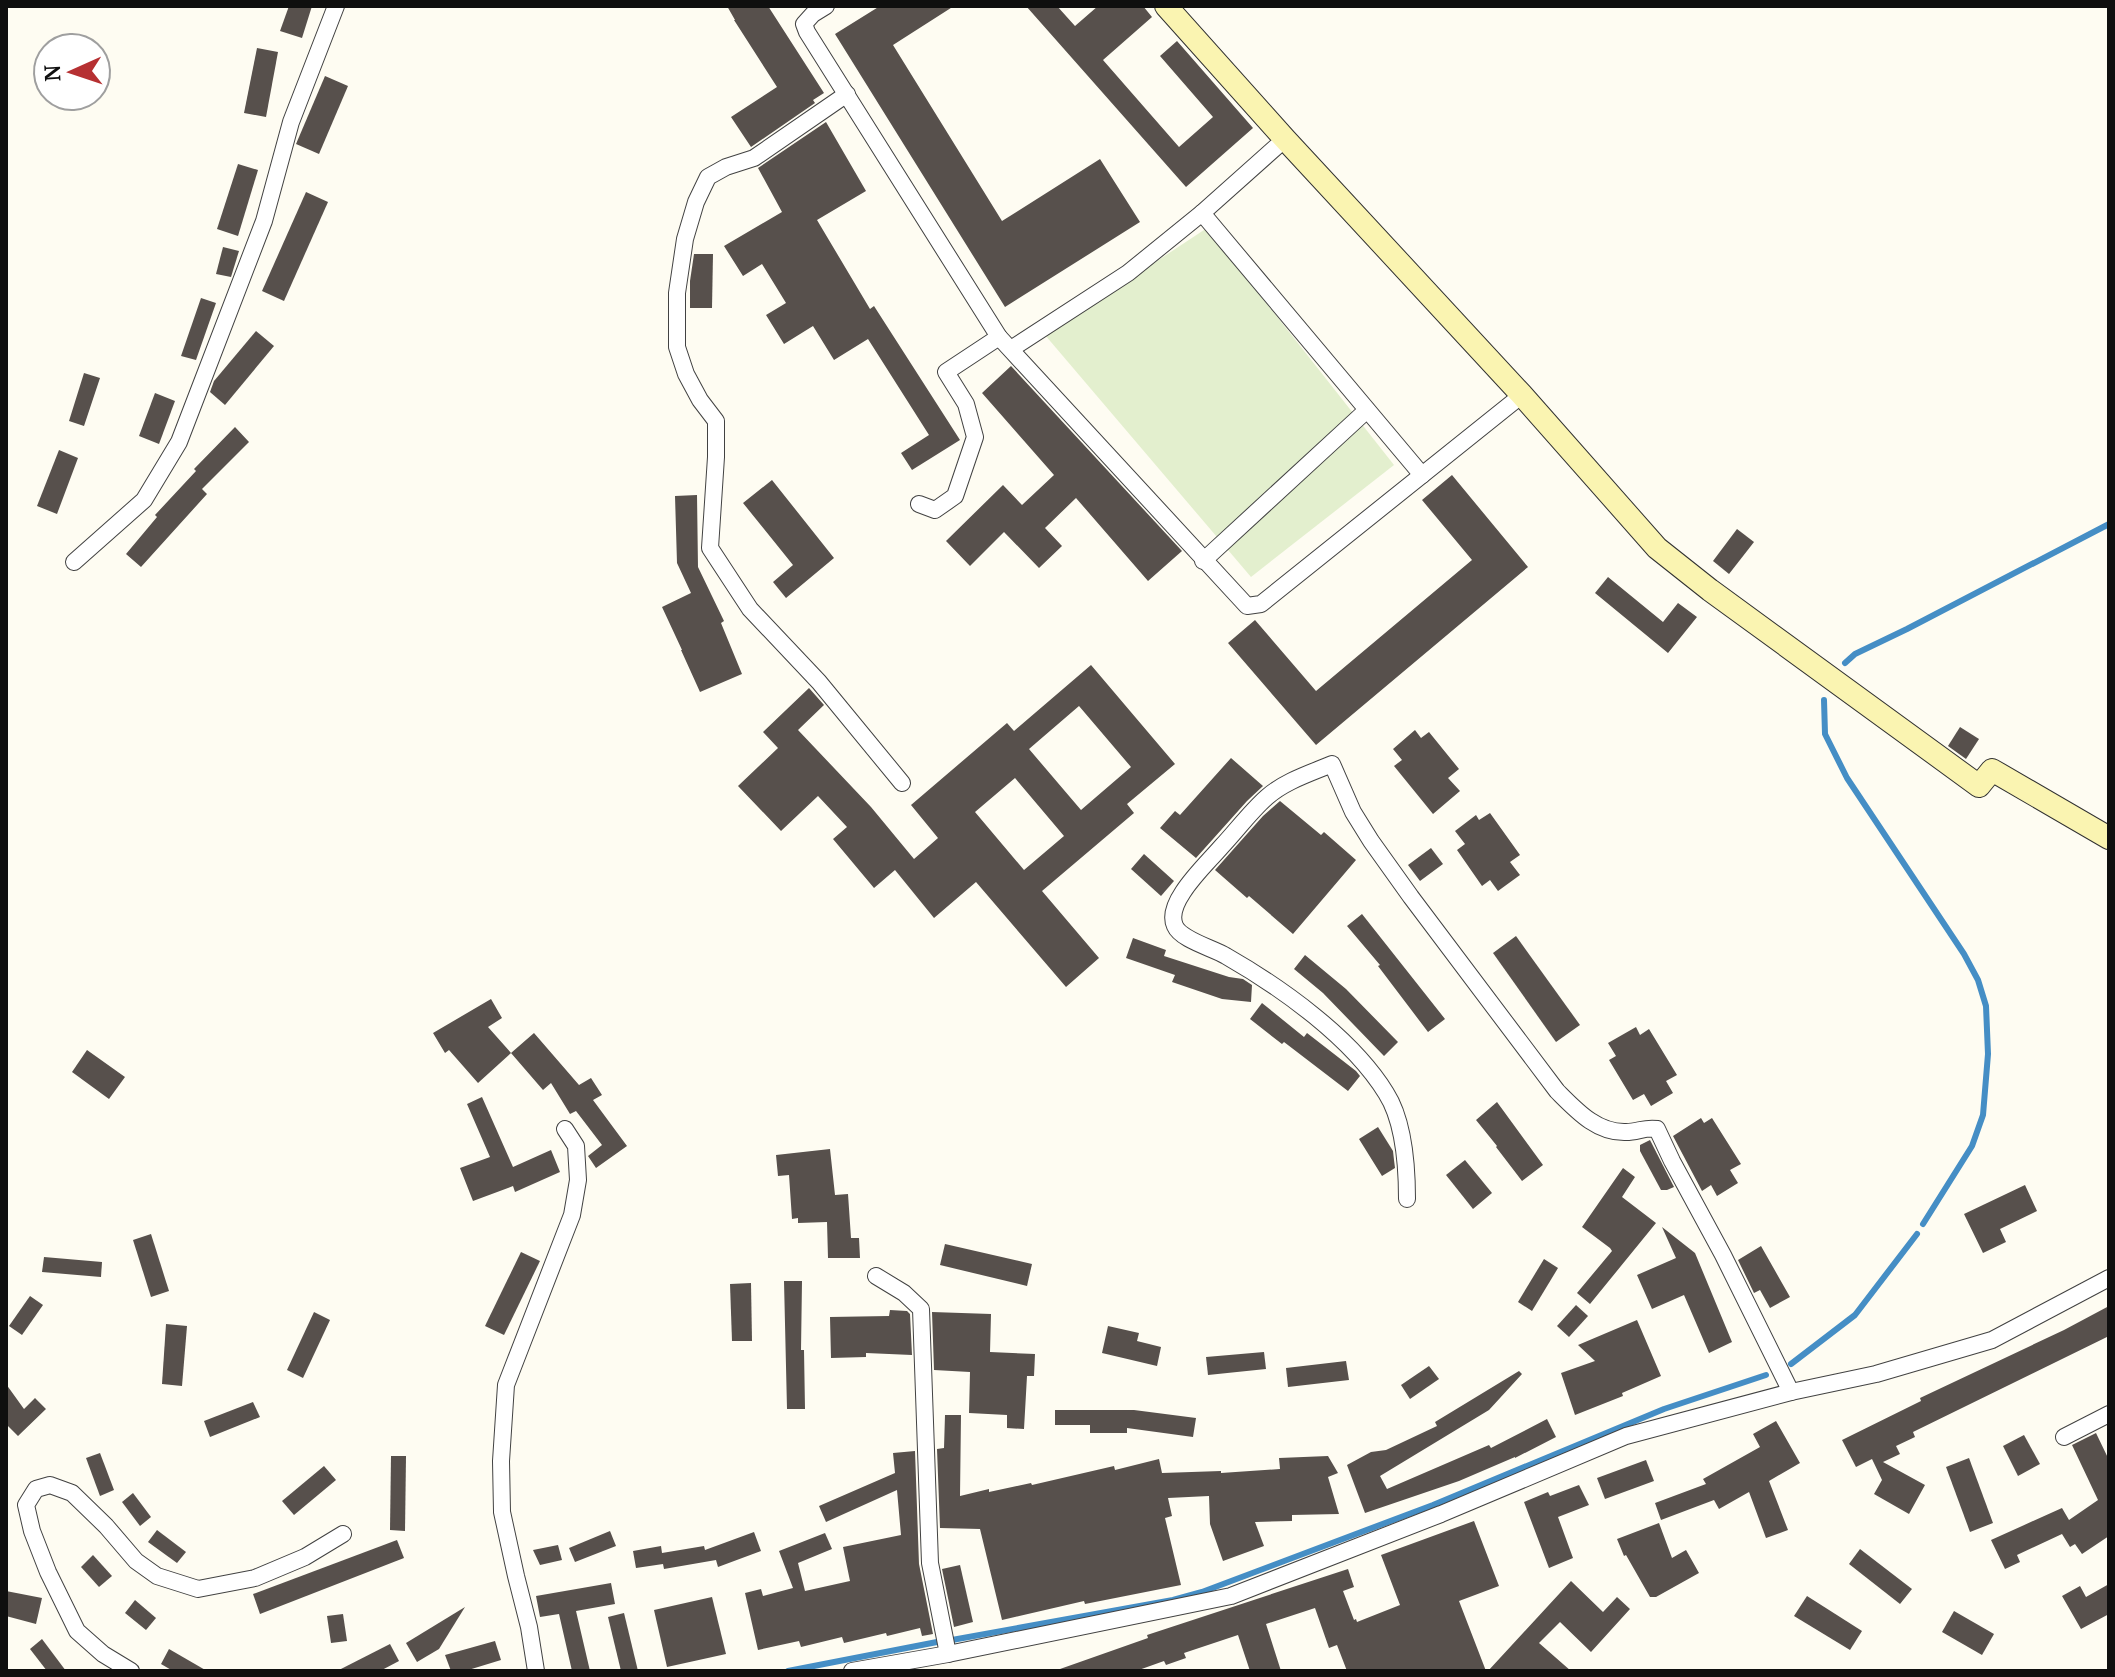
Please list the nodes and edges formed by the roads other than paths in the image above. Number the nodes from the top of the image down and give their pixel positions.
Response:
1 (336, 6) edge
2 (826, 6) edge
3 (1166, 6) edge
4 (847, 94) junction
5 (1285, 139) junction
6 (1202, 213) junction
7 (1005, 343) junction
8 (1522, 395) junction
9 (1367, 410) junction
10 (1422, 475) junction
11 (919, 504) dead end
12 (1203, 561) junction
13 (74, 562) dead end
14 (902, 783) dead end
15 (2109, 838) edge
16 (565, 1129) dead end
17 (1407, 1199) dead end
18 (876, 1276) dead end
19 (2109, 1278) edge
20 (1791, 1392) junction
21 (2109, 1414) edge
22 (2064, 1437) dead end
23 (343, 1534) dead end
24 (948, 1654) junction
25 (926, 1664) edge
26 (131, 1671) edge
27 (536, 1671) edge
28 (852, 1671) edge

1 - 13 street
2 - 4 street
3 - 5 street
4 - 7 street
4 - 14 street
5 - 6 street
5 - 8 street
6 - 7 street
6 - 9 street
7 - 11 street
7 - 12 street
8 - 10 street
8 - 15 street
9 - 10 street
9 - 12 street
10 - 12 street
16 - 27 street
17 - 20 street
18 - 24 street
19 - 20 street
20 - 24 street
21 - 22 street
23 - 26 street
24 - 25 street
25 - 28 street

